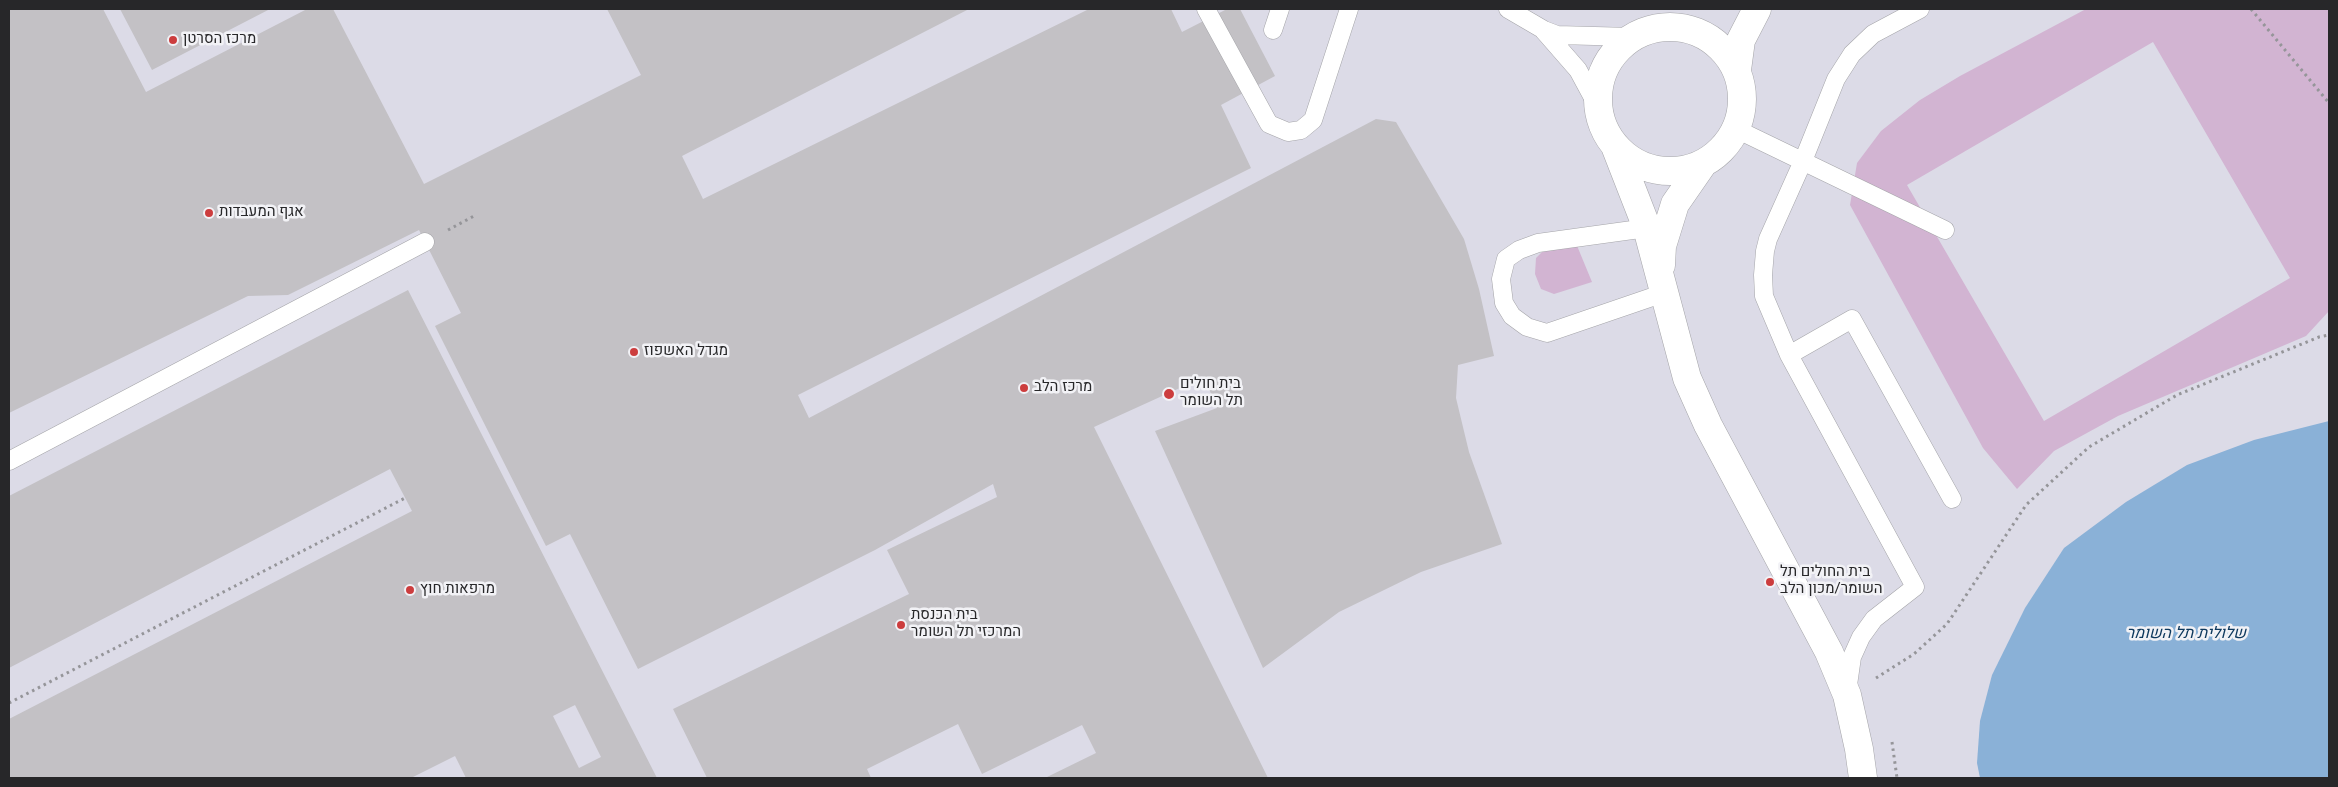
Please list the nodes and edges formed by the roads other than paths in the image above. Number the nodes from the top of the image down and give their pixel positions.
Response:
1 (1206, 9) edge
2 (1280, 9) edge
3 (1349, 9) edge
4 (1508, 9) edge
5 (1699, 9) edge
6 (1757, 9) edge
7 (1920, 9) edge
8 (1668, 26) junction
9 (1273, 30) dead end
10 (1544, 30) junction
11 (1632, 37) junction
12 (1737, 70) junction
13 (1598, 107) junction
14 (1736, 130) junction
15 (1615, 146) junction
16 (1803, 161) junction
17 (1702, 165) junction
18 (1647, 228) junction
19 (1945, 230) dead end
20 (425, 242) dead end
21 (1662, 285) junction
22 (1789, 355) junction
23 (9, 461) edge
24 (1952, 499) dead end
25 (1847, 695) junction
26 (1863, 778) edge

1 - 3 lane
2 - 9 lane
4 - 10 lane
5 - 8 street
6 - 12 street
7 - 16 lane
8 - 11 street
8 - 12 street
10 - 11 lane
10 - 13 lane
11 - 13 street
12 - 14 street
13 - 15 street
14 - 16 lane
14 - 17 street
15 - 17 street
15 - 18 street
16 - 19 lane
16 - 22 lane
17 - 21 street
18 - 21 street
18 - 21 lane
20 - 23 lane
21 - 25 street
22 - 24 lane
22 - 25 lane
25 - 26 street

